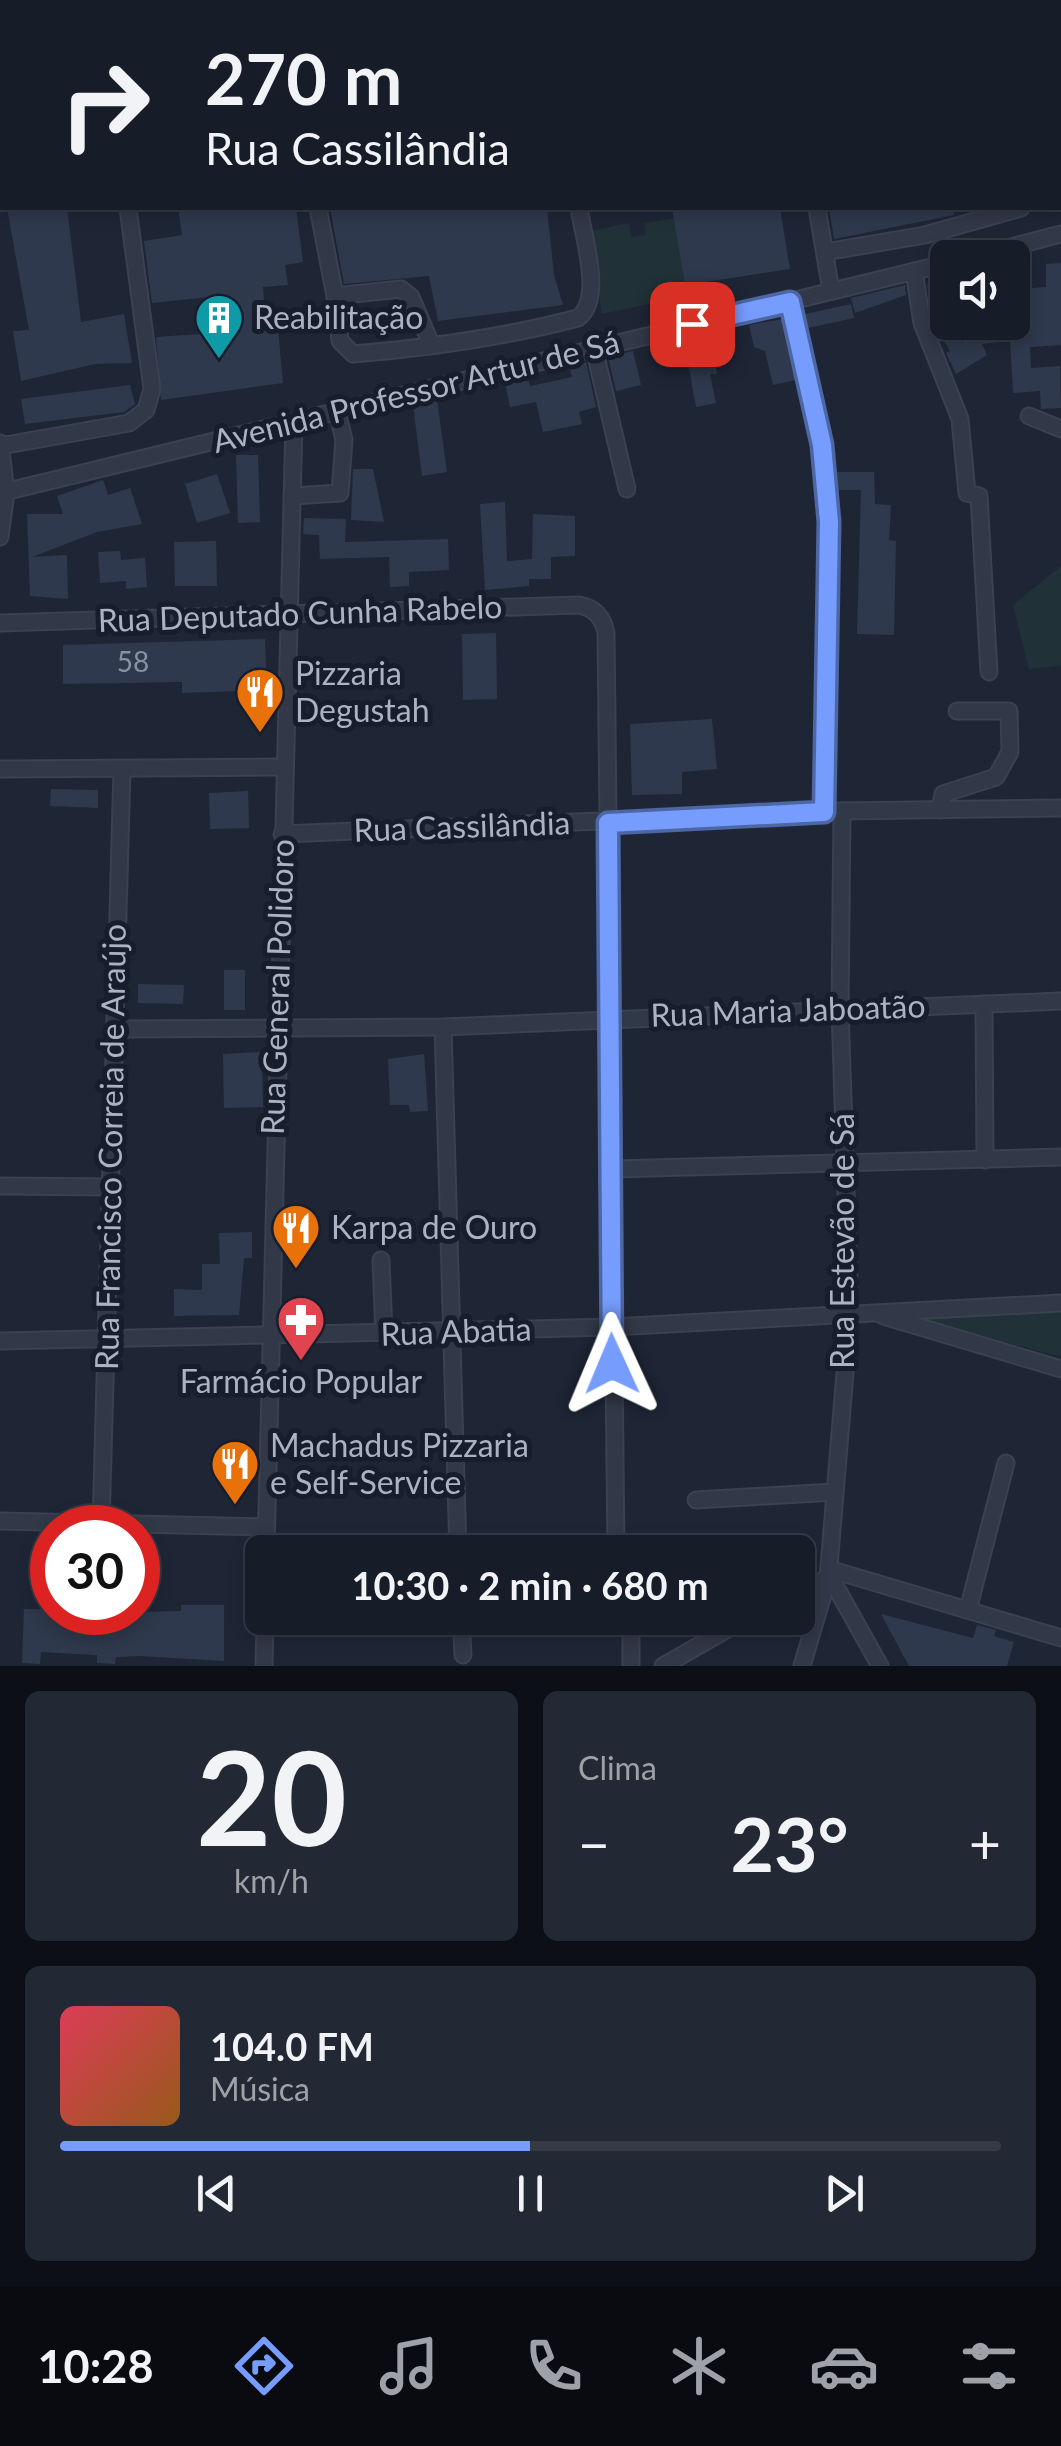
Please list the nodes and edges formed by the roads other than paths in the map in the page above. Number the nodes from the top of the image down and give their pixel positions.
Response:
1 (128, 210) edge
2 (318, 210) edge
3 (579, 210) edge
4 (818, 210) edge
5 (1014, 210) edge
6 (1061, 234) edge
7 (1030, 242) edge
8 (825, 252) junction
9 (930, 267) edge
10 (914, 271) junction
11 (831, 291) junction
12 (335, 296) junction
13 (790, 302) junction
14 (432, 344) junction
15 (594, 348) junction
16 (336, 411) junction
17 (1029, 416) dead end
18 (294, 422) junction
19 (1061, 429) edge
20 (1, 452) edge
21 (627, 490) dead end
22 (3, 493) edge
23 (292, 496) junction
24 (0, 537) edge
25 (288, 614) junction
26 (0, 622) edge
27 (989, 672) dead end
28 (957, 711) dead end
29 (284, 767) junction
30 (0, 769) edge
31 (122, 769) junction
32 (1061, 808) edge
33 (940, 810) junction
34 (842, 811) junction
35 (824, 812) junction
36 (608, 823) junction
37 (282, 834) junction
38 (1061, 1000) edge
39 (984, 1004) junction
40 (840, 1009) junction
41 (610, 1017) junction
42 (443, 1027) junction
43 (115, 1029) junction
44 (276, 1031) junction
45 (1061, 1157) edge
46 (986, 1160) junction
47 (845, 1165) junction
48 (614, 1169) junction
49 (0, 1186) edge
50 (113, 1187) junction
51 (381, 1260) dead end
52 (1061, 1303) edge
53 (850, 1312) junction
54 (872, 1313) junction
55 (612, 1326) junction
56 (452, 1332) junction
57 (384, 1334) junction
58 (107, 1337) junction
59 (270, 1338) junction
60 (0, 1341) edge
61 (1061, 1369) edge
62 (1006, 1463) dead end
63 (834, 1492) junction
64 (696, 1500) dead end
65 (102, 1505) edge
66 (0, 1521) edge
67 (30, 1522) edge
68 (160, 1526) edge
69 (266, 1527) junction
70 (266, 1535) edge
71 (458, 1535) edge
72 (616, 1535) edge
73 (828, 1573) junction
74 (815, 1581) edge
75 (968, 1610) junction
76 (265, 1635) edge
77 (462, 1635) edge
78 (631, 1635) edge
79 (717, 1635) edge
80 (1061, 1638) edge
81 (463, 1655) dead end
82 (264, 1666) edge
83 (631, 1666) edge
84 (662, 1666) edge
85 (802, 1666) edge
86 (880, 1666) edge

1 - 20 street
2 - 12 street
3 - 14 street
4 - 8 street
5 - 8 street
6 - 7 street
8 - 11 street
9 - 10 street, Avenida Professor Artur de Sá
10 - 11 street, Avenida Professor Artur de Sá
10 - 27 street
11 - 13 street, Avenida Professor Artur de Sá
12 - 14 street
12 - 14 street
13 - 15 street, Avenida Professor Artur de Sá
13 - 35 street
15 - 16 street, Avenida Professor Artur de Sá
15 - 21 street
16 - 18 street, Avenida Professor Artur de Sá
16 - 23 street
17 - 19 street
18 - 22 street, Avenida Professor Artur de Sá
18 - 23 street, Rua General Polidoro
20 - 22 street
22 - 24 street
23 - 25 street, Rua General Polidoro
25 - 26 street, Rua Deputado Cunha Rabelo
25 - 29 street, Rua General Polidoro
25 - 36 street, Rua Deputado Cunha Rabelo
28 - 33 street
29 - 31 street
29 - 37 street, Rua General Polidoro
30 - 31 street
31 - 43 street, Rua Francisco Correia de Araújo
32 - 33 street, Rua Cassilândia
33 - 34 street, Rua Cassilândia
34 - 35 street, Rua Cassilândia
34 - 40 street, Rua Estevão de Sá
35 - 36 street, Rua Cassilândia
36 - 37 street, Rua Cassilândia
36 - 41 street
37 - 44 street, Rua General Polidoro
38 - 39 street, Rua Maria Jaboatão
39 - 40 street, Rua Maria Jaboatão
39 - 46 street
40 - 41 street, Rua Maria Jaboatão
40 - 47 street, Rua Estevão de Sá
41 - 42 street, Rua Maria Jaboatão
41 - 48 street
42 - 44 street, Rua Maria Jaboatão
42 - 56 street
43 - 44 street, Rua Maria Jaboatão
43 - 50 street, Rua Francisco Correia de Araújo
44 - 59 street, Rua General Polidoro
45 - 46 street
46 - 47 street
47 - 48 street
47 - 53 street, Rua Estevão de Sá
48 - 55 street
49 - 50 street
50 - 58 street, Rua Francisco Correia de Araújo
51 - 57 street
52 - 54 street, Rua Abatia
53 - 54 street, Rua Abatia
53 - 55 street, Rua Abatia
53 - 63 street, Rua Estevão de Sá
54 - 61 street
55 - 56 street, Rua Abatia
55 - 72 street
56 - 57 street, Rua Abatia
56 - 71 street
57 - 59 street, Rua Abatia
58 - 59 street, Rua Abatia
58 - 60 street, Rua Abatia
58 - 65 street, Rua Francisco Correia de Araújo
59 - 69 street, Rua General Polidoro
62 - 75 street
63 - 64 street
63 - 73 street, Rua Estevão de Sá
66 - 67 street
68 - 69 street
69 - 70 street, Rua General Polidoro
73 - 74 street
73 - 75 street
73 - 85 street, Rua Estevão de Sá
73 - 86 street
75 - 80 street
76 - 82 street
77 - 81 street
78 - 83 street
79 - 84 street

